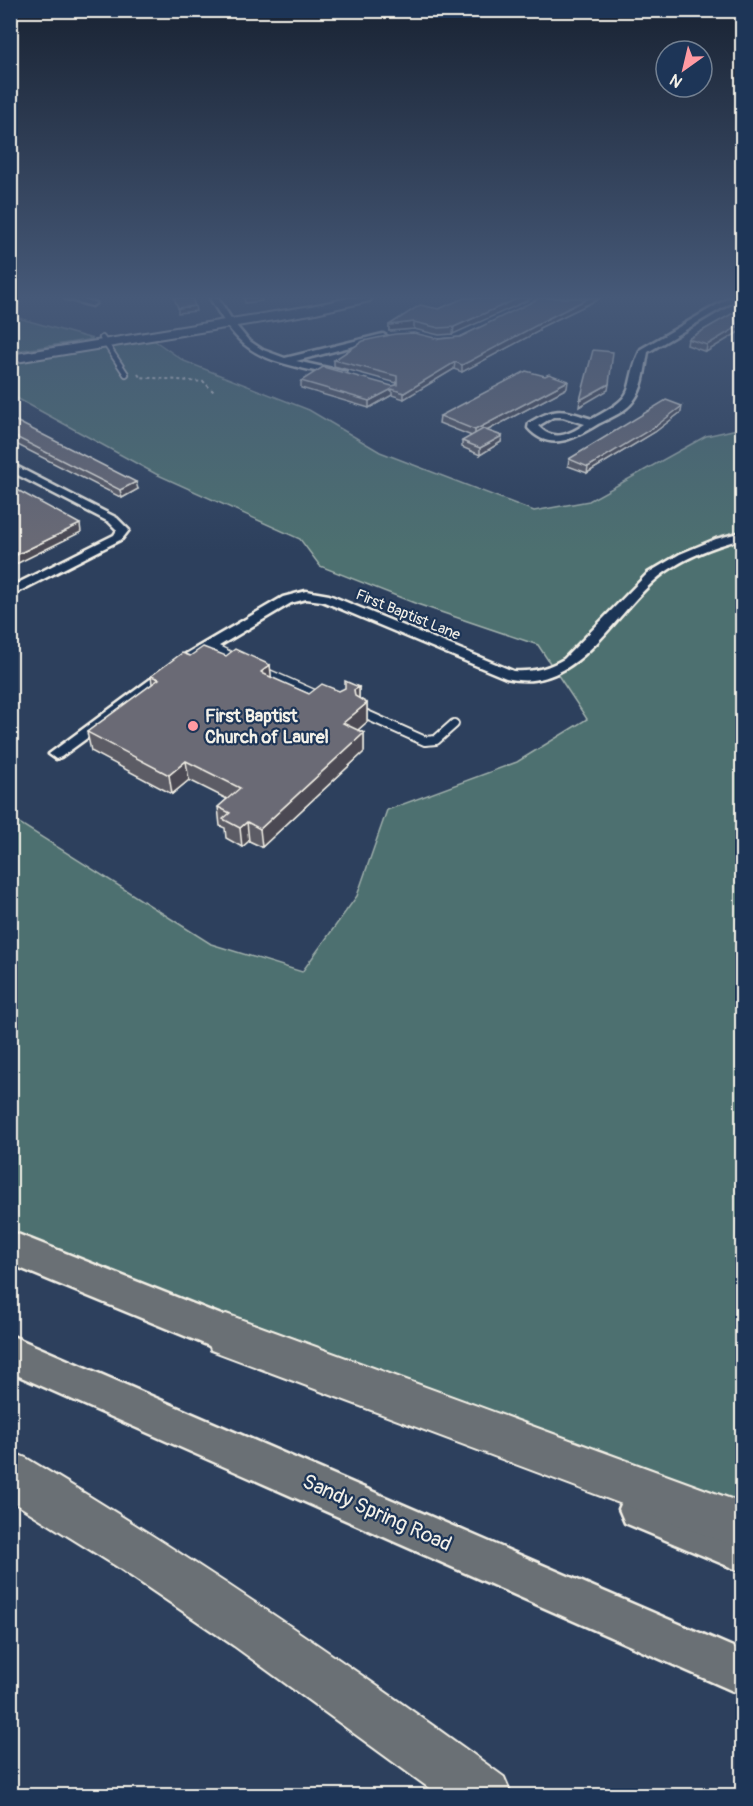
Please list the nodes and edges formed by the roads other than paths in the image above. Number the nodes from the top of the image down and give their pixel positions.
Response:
1 (638, 382) edge
2 (593, 423) junction
3 (10, 466) edge
4 (742, 536) edge
5 (10, 592) edge
6 (210, 645) junction
7 (239, 659) edge
8 (249, 664) edge
9 (330, 699) edge
10 (360, 712) edge
11 (454, 724) dead end
12 (56, 754) dead end
13 (10, 1247) edge
14 (226, 1335) junction
15 (10, 1353) edge
16 (10, 1474) edge
17 (742, 1526) edge
18 (742, 1552) edge
19 (742, 1673) edge
20 (486, 1796) edge

1 - 2 street
2 - 2 street
3 - 5 street
4 - 6 street, First Baptist Lane
6 - 7 lane
6 - 12 street, First Baptist Lane
8 - 9 lane
10 - 11 lane
13 - 14 main road
14 - 17 highway
14 - 18 main road
15 - 19 main road, Sandy Spring Road
16 - 20 highway

